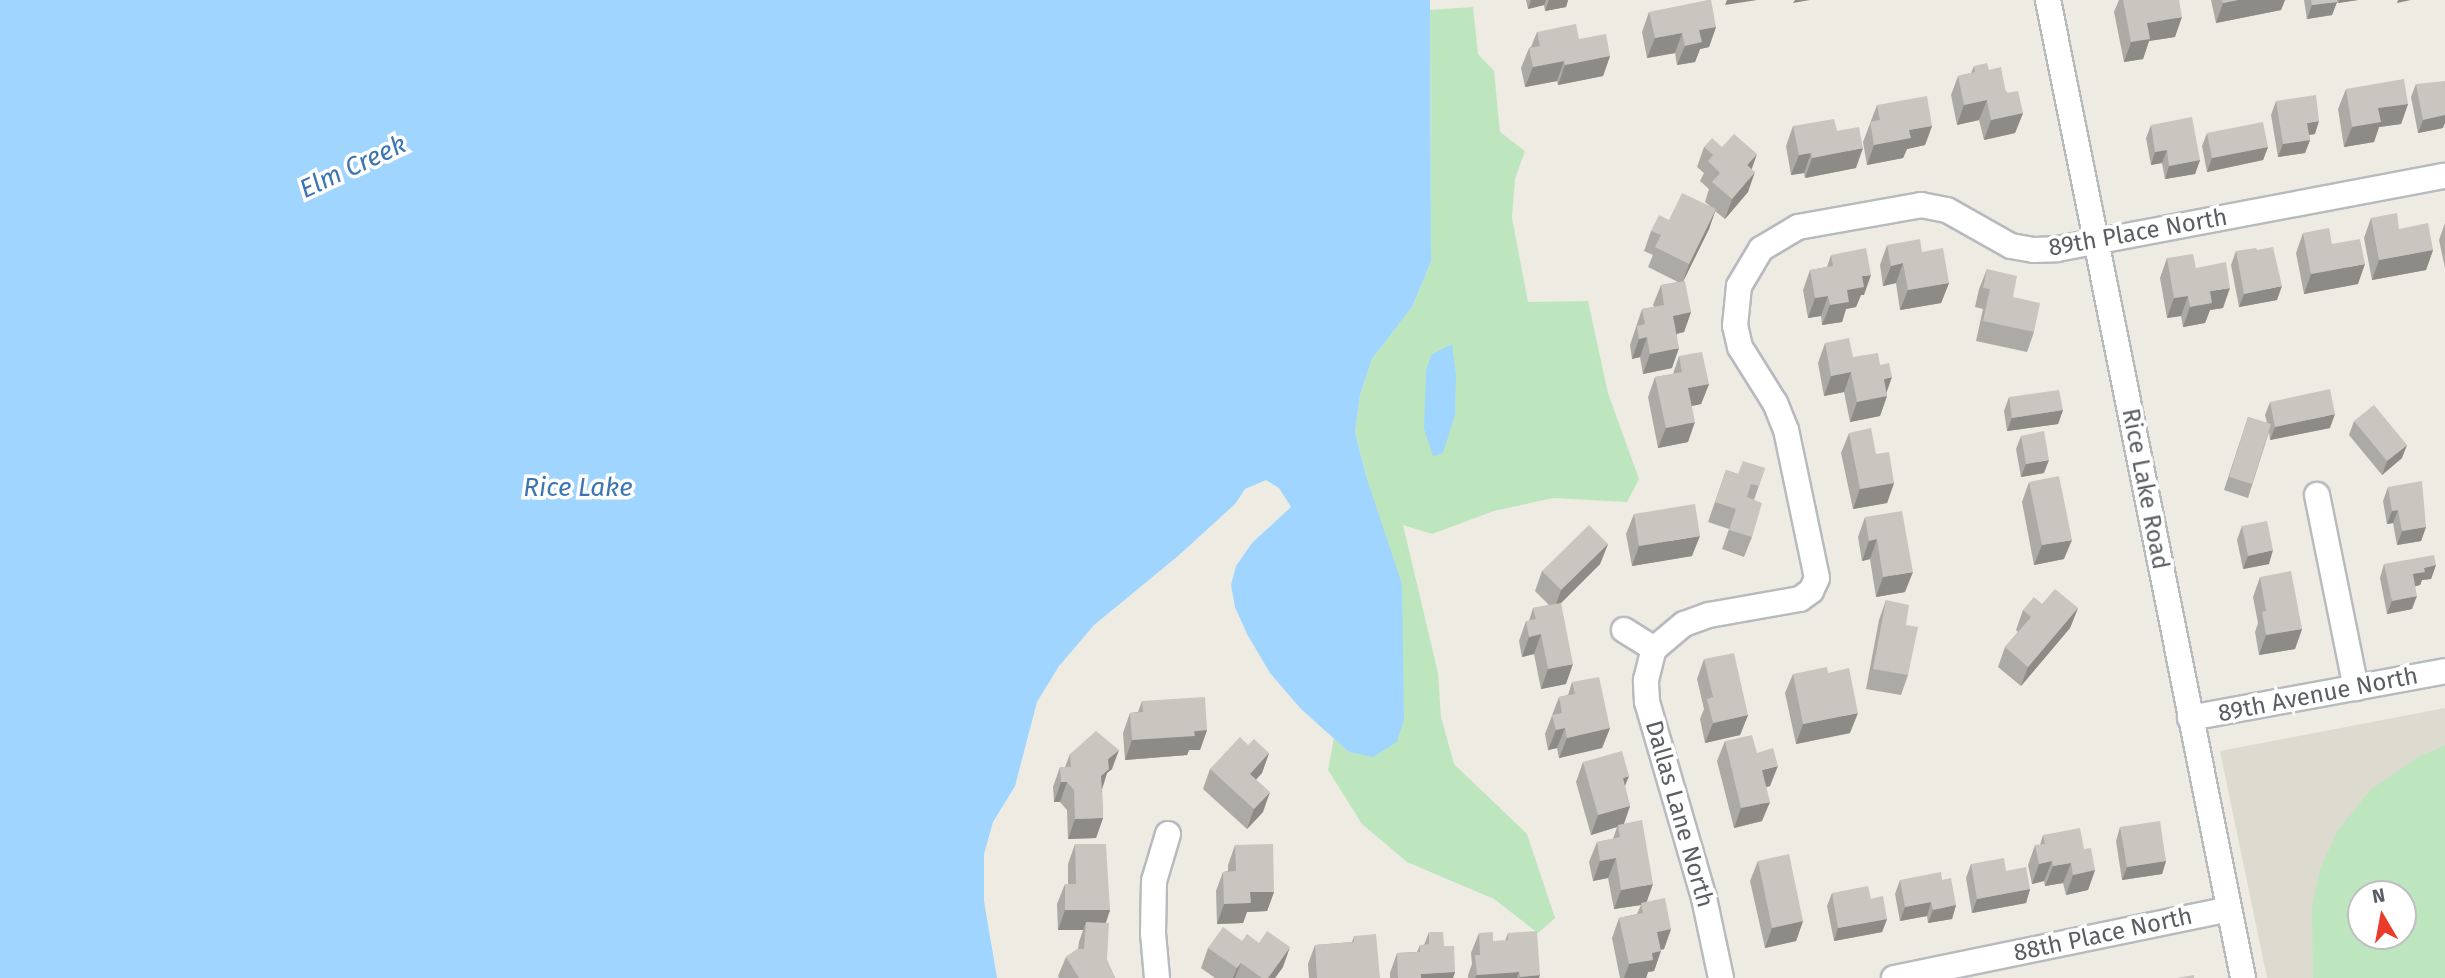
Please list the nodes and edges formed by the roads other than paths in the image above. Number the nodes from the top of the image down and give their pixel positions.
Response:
1 (2048, 0) edge
2 (2445, 176) edge
3 (2096, 242) junction
4 (2317, 495) dead end
5 (1624, 631) dead end
6 (1654, 649) junction
7 (2445, 671) edge
8 (2356, 688) junction
9 (2190, 718) junction
10 (1168, 834) dead end
11 (2229, 909) junction
12 (1157, 978) edge
13 (1721, 978) edge
14 (1894, 978) edge
15 (2243, 978) edge

1 - 3 street, Rice Lake Road
2 - 3 street, 89th Place North
3 - 6 street, 89th Place North
3 - 9 street, Rice Lake Road
4 - 8 street
5 - 6 street
6 - 13 street, Dallas Lane North
7 - 8 street, 89th Avenue North
8 - 9 street, 89th Avenue North
9 - 11 street, Rice Lake Road
10 - 12 street
11 - 14 street, 88th Place North
11 - 15 street, Rice Lake Road

